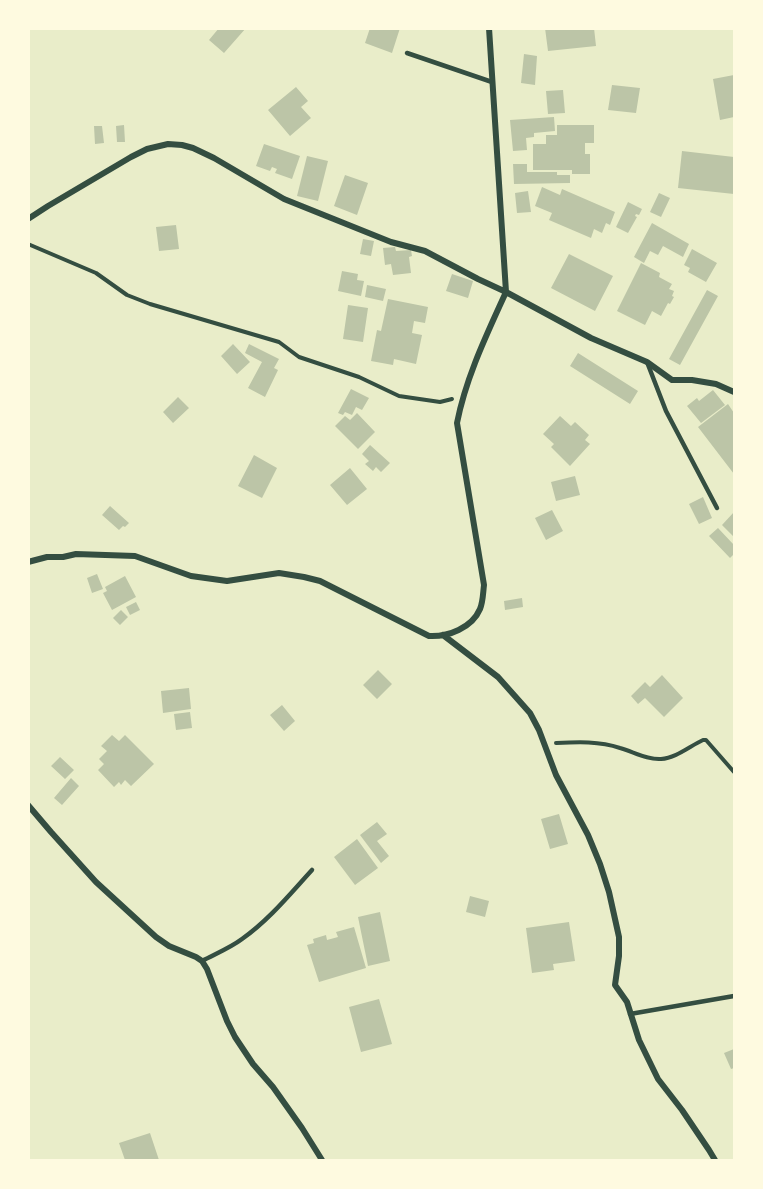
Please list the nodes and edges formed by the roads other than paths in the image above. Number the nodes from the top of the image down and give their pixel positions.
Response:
1 (489, 28) edge
2 (407, 53) dead end
3 (492, 82) junction
4 (28, 219) edge
5 (506, 292) junction
6 (646, 362) junction
7 (735, 392) edge
8 (717, 508) dead end
9 (28, 562) edge
10 (443, 635) junction
11 (28, 805) edge
12 (312, 870) dead end
13 (202, 962) junction
14 (735, 996) edge
15 (630, 1014) junction
16 (322, 1161) edge
17 (715, 1161) edge

1 - 3 street
2 - 3 lane
3 - 5 street
4 - 5 street
5 - 6 street
5 - 10 street
6 - 7 street
6 - 8 lane
9 - 10 street
10 - 15 street
11 - 13 street
12 - 13 lane
13 - 16 street
14 - 15 lane
15 - 17 street

